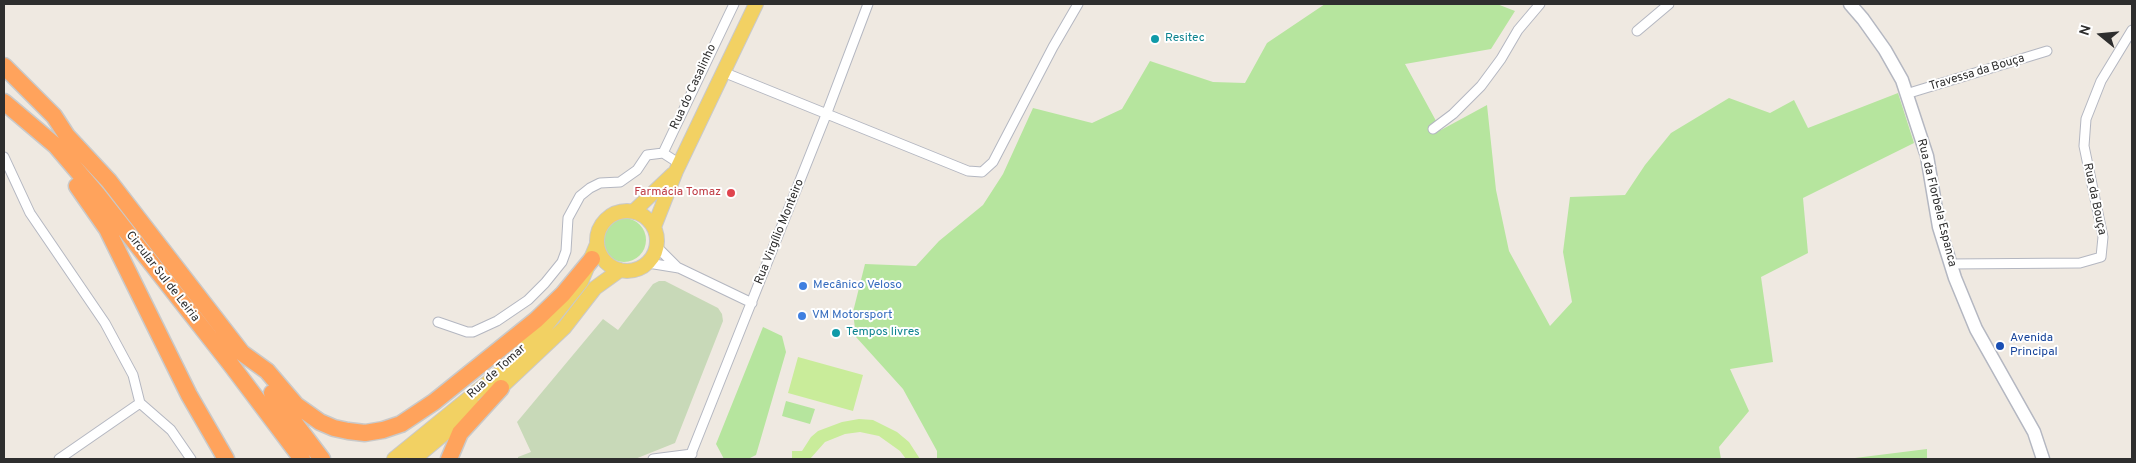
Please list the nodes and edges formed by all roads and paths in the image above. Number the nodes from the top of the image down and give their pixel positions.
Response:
1 (734, 4) edge
2 (754, 4) edge
3 (868, 4) edge
4 (1078, 4) edge
5 (1540, 4) edge
6 (1669, 4) edge
7 (1850, 4) edge
8 (2132, 30) edge
9 (1637, 31) dead end
10 (2047, 51) dead end
11 (4, 66) edge
12 (722, 72) junction
13 (4, 80) edge
14 (1906, 94) junction
15 (7, 104) edge
16 (826, 115) junction
17 (1433, 129) dead end
18 (67, 136) junction
19 (663, 153) junction
20 (4, 156) edge
21 (678, 167) junction
22 (634, 211) junction
23 (654, 227) junction
24 (657, 247) junction
25 (594, 251) junction
26 (648, 263) junction
27 (1950, 264) junction
28 (678, 268) junction
29 (620, 270) junction
30 (752, 303) junction
31 (438, 322) dead end
32 (242, 353) junction
33 (501, 388) junction
34 (140, 403) junction
35 (691, 457) edge
36 (59, 459) edge
37 (191, 459) edge
38 (226, 459) edge
39 (302, 459) edge
40 (322, 459) edge
41 (394, 459) edge
42 (414, 459) edge
43 (449, 459) edge
44 (653, 459) edge
45 (2043, 459) edge

1 - 19 street, Rua do Casalinho
2 - 12 main road
3 - 16 street, Rua Virgílio Monteiro
4 - 16 street
5 - 17 street
6 - 9 street
7 - 14 street, Rua da Florbela Espanca
8 - 27 street, Rua da Bouça
10 - 14 street, Travessa da Bouça
11 - 18 highway
12 - 16 street
12 - 21 main road
13 - 18 highway
14 - 27 street, Rua da Florbela Espanca
15 - 38 highway
15 - 39 highway, Circular Sul de Leiria
16 - 30 street, Rua Virgílio Monteiro
18 - 32 highway
19 - 21 street
19 - 31 street
20 - 34 street
21 - 22 main road
21 - 23 main road
22 - 23 main road
22 - 25 main road, Rua de Tomar
23 - 24 main road
24 - 26 main road
24 - 28 street
25 - 29 main road
25 - 32 highway
25 - 41 main road, Rua de Tomar
26 - 28 street
26 - 29 main road, Rua de Tomar
27 - 45 street, Rua da Florbela Espanca
28 - 30 street
29 - 33 main road, Rua de Tomar
30 - 35 street, Rua Virgílio Monteiro
32 - 40 highway
33 - 42 main road, Rua de Tomar
33 - 43 highway
34 - 36 street
34 - 37 street
35 - 44 street

